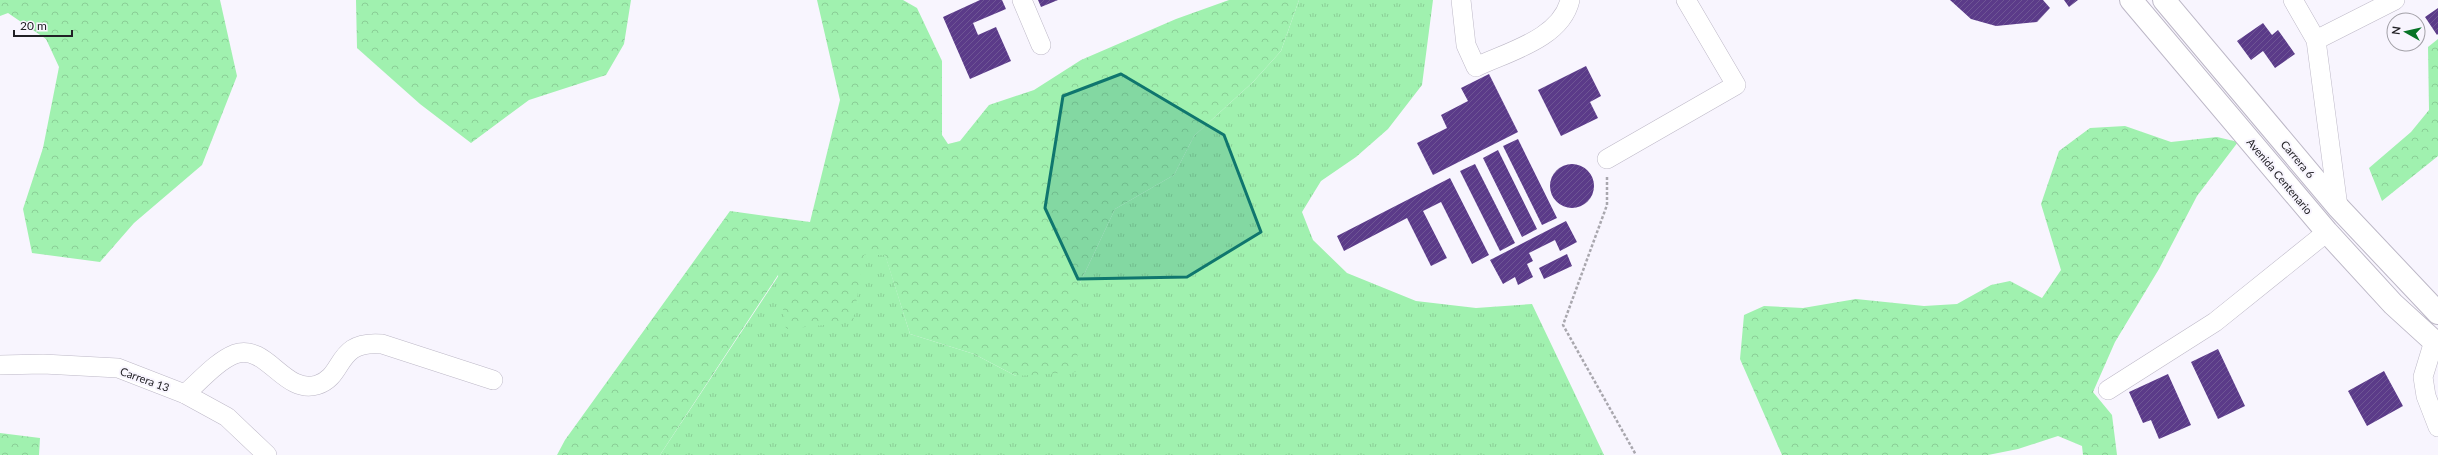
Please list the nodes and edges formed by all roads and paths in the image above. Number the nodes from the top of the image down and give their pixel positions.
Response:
1 (1022, 0) edge
2 (1461, 0) edge
3 (1570, 0) edge
4 (1686, 0) edge
5 (2131, 0) edge
6 (2164, 0) edge
7 (2293, 0) edge
8 (2396, 0) edge
9 (2316, 40) junction
10 (1040, 45) dead end
11 (1607, 159) joint
12 (2338, 207) junction
13 (2327, 232) junction
14 (2438, 313) edge
15 (2436, 343) edge
16 (0, 365) edge
17 (493, 380) dead end
18 (2108, 390) dead end
19 (185, 394) junction
20 (2438, 427) edge
21 (267, 455) edge
22 (1636, 455) edge

1 - 10 street
2 - 3 street
4 - 11 street
5 - 13 main road, Avenida Centenario
6 - 12 main road, Carrera 6
7 - 9 street
8 - 9 street
9 - 12 street
11 - 22 path
12 - 14 main road, Carrera 6
13 - 15 main road, Avenida Centenario
13 - 18 street
15 - 20 street
16 - 19 street, Carrera 13
17 - 19 street
19 - 21 street, Carrera 13

